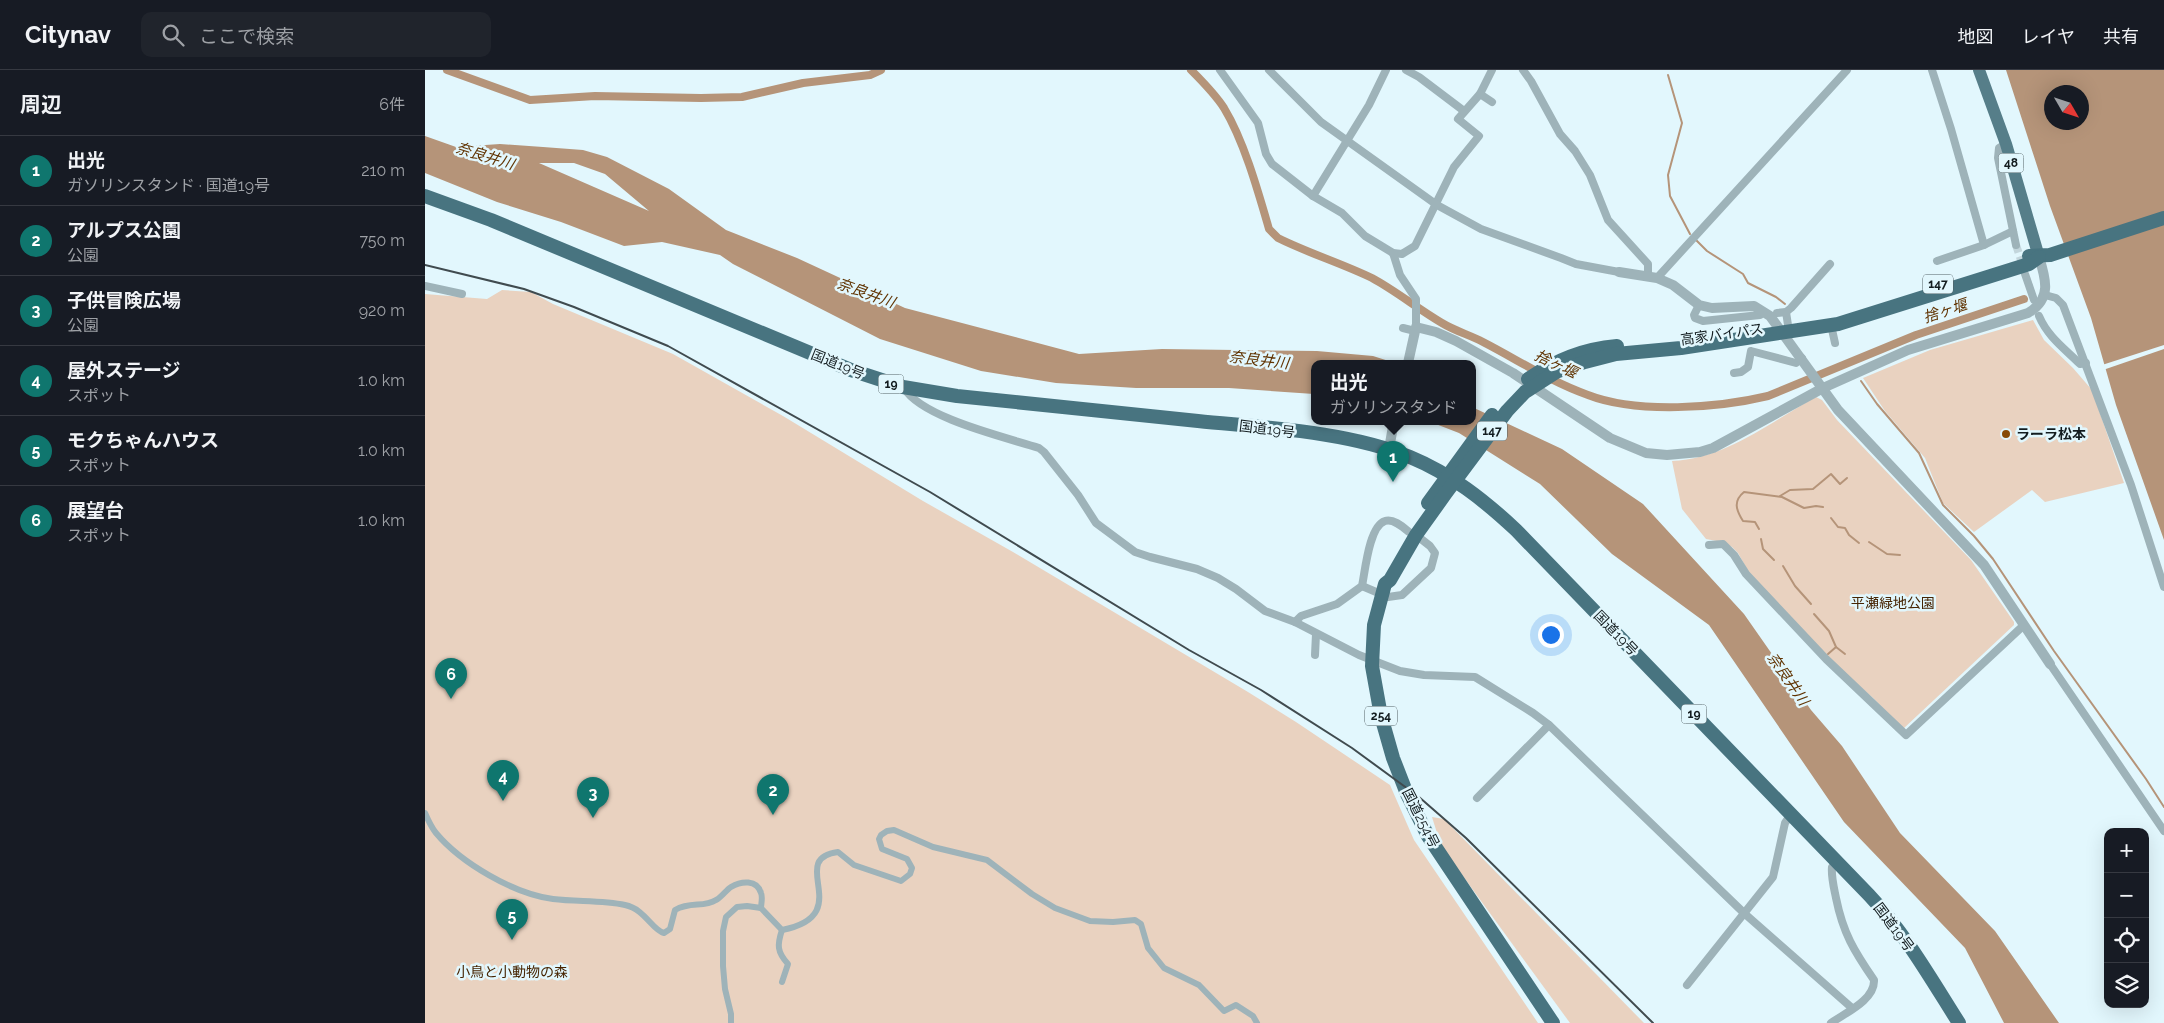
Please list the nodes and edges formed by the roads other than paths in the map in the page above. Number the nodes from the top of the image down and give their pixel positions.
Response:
1 (1220, 70) edge
2 (1269, 70) edge
3 (1386, 70) edge
4 (1406, 70) edge
5 (1523, 70) edge
6 (1847, 70) edge
7 (1932, 70) edge
8 (1979, 70) edge
9 (1490, 71) edge
10 (1480, 94) junction
11 (1492, 102) dead end
12 (1464, 110) junction
13 (1346, 141) junction
14 (2006, 144) junction
15 (425, 196) edge
16 (1313, 196) junction
17 (1437, 205) junction
18 (2164, 218) edge
19 (2013, 231) junction
20 (1984, 245) junction
21 (2016, 245) tunnel mouth
22 (1393, 253) junction
23 (2039, 257) junction
24 (1937, 261) dead end
25 (1830, 264) dead end
26 (1619, 272) joint
27 (2025, 274) tunnel mouth
28 (1652, 277) junction
29 (425, 286) edge
30 (462, 294) dead end
31 (2045, 295) junction
32 (2034, 300) dead end
33 (1699, 305) junction
34 (1769, 315) junction
35 (2039, 316) dead end
36 (1787, 319) junction
37 (1831, 325) junction
38 (1403, 328) dead end
39 (1415, 331) junction
40 (1835, 343) dead end
41 (1802, 358) junction
42 (1409, 360) edge
43 (2086, 363) junction
44 (1551, 370) junction
45 (1734, 373) dead end
46 (1528, 384) junction
47 (1821, 385) junction
48 (903, 387) junction
49 (1394, 425) edge
50 (1389, 449) junction
51 (1454, 473) junction
52 (1413, 533) junction
53 (1709, 545) dead end
54 (1362, 586) junction
55 (2164, 587) edge
56 (1295, 622) junction
57 (2024, 624) junction
58 (1315, 634) junction
59 (1315, 655) dead end
60 (2050, 664) joint
61 (1549, 725) junction
62 (1477, 798) dead end
63 (425, 813) edge
64 (1791, 814) junction
65 (2164, 831) edge
66 (1838, 862) junction
67 (761, 908) junction
68 (1745, 914) junction
69 (782, 930) junction
70 (782, 982) dead end
71 (1687, 985) dead end
72 (1852, 1008) junction
73 (731, 1023) edge
74 (1257, 1023) edge
75 (1553, 1023) edge
76 (1831, 1023) edge
77 (1959, 1023) edge

1 - 16 street
2 - 13 street
3 - 13 street
4 - 12 street
5 - 28 street
6 - 28 street
7 - 20 street
8 - 14 main road, 48
9 - 10 street
10 - 11 street
10 - 12 street
12 - 17 street
13 - 16 street
13 - 17 street
14 - 19 street
14 - 23 main road, 48
15 - 48 highway, 国道19号 / 19
16 - 22 street
17 - 22 street
17 - 26 street
18 - 23 highway, 高家バイパス / 147
19 - 20 street
19 - 21 street
20 - 24 street
22 - 39 street
23 - 31 street
23 - 36 highway, 高家バイパス / 147
23 - 37 highway, 高家バイパス / 147
25 - 36 street
26 - 28 street
27 - 32 street
28 - 33 street
29 - 30 street
31 - 43 street
31 - 47 street
33 - 34 street
33 - 34 street
34 - 36 street
34 - 41 street
35 - 43 street
36 - 44 highway, 高家バイパス / 147
37 - 40 street
37 - 44 highway, 高家バイパス / 147
38 - 39 street
39 - 42 street
39 - 46 street
41 - 45 street
41 - 47 street
43 - 55 street
44 - 46 highway, 高家バイパス / 147
46 - 47 street
46 - 51 highway, 高家バイパス / 147
47 - 57 street
48 - 50 highway, 国道19号 / 19
48 - 56 street
49 - 50 street
50 - 51 highway, 国道19号 / 19
51 - 52 highway, 国道254号 / 254
51 - 64 highway, 国道19号 / 19
52 - 54 street
52 - 54 street
52 - 75 highway, 国道254号 / 254
53 - 57 street
54 - 56 street
56 - 58 street
57 - 60 street
58 - 59 street
58 - 61 street
60 - 65 street
61 - 62 street
61 - 68 street
63 - 67 street
64 - 66 highway, 国道19号 / 19
64 - 68 street
66 - 72 street
66 - 77 highway, 国道19号 / 19
67 - 69 street
67 - 73 street
68 - 71 street
68 - 72 street
69 - 70 street
69 - 74 street
72 - 76 street

